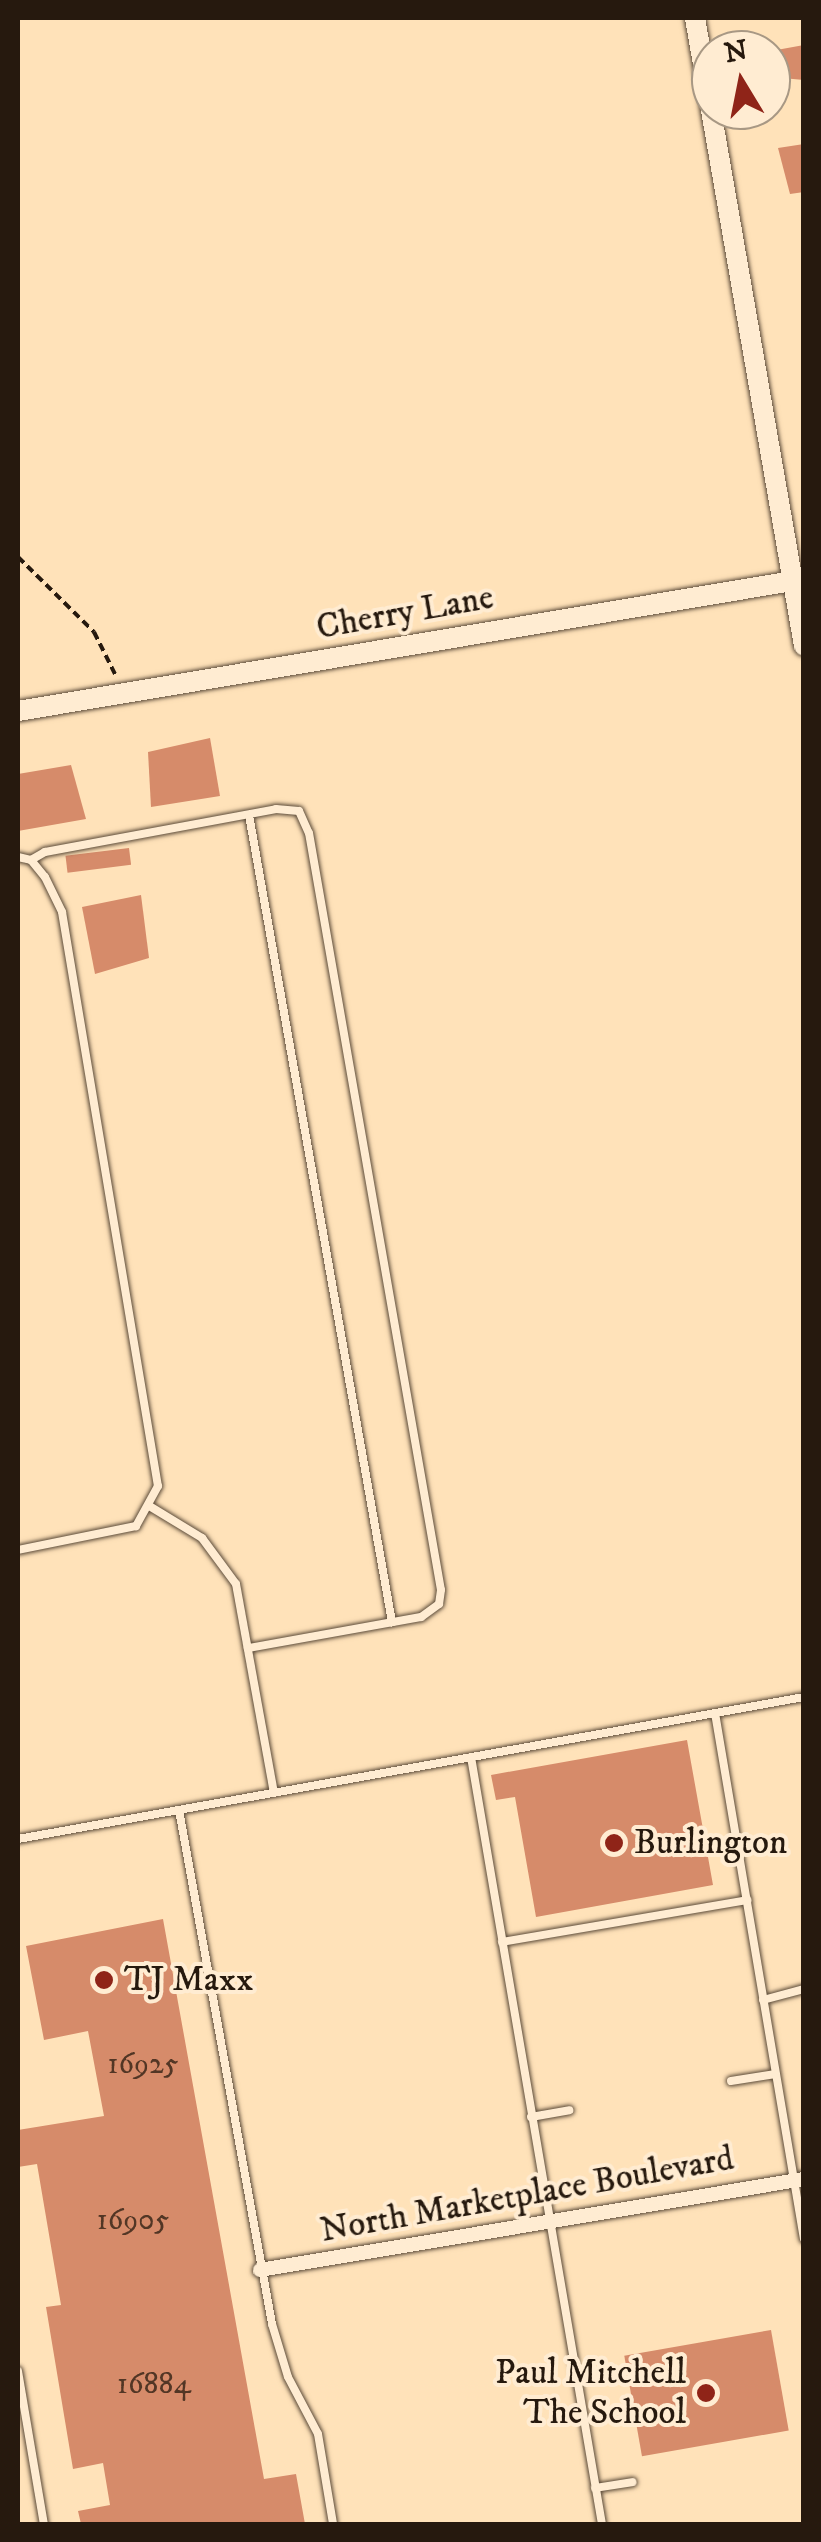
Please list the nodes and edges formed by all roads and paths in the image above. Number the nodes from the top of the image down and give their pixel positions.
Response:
1 (695, 18) edge
2 (18, 556) edge
3 (798, 580) edge
4 (804, 646) edge
5 (120, 694) junction
6 (18, 711) edge
7 (248, 815) junction
8 (18, 857) edge
9 (31, 860) junction
10 (151, 1508) junction
11 (18, 1550) edge
12 (392, 1622) junction
13 (248, 1648) junction
14 (804, 1697) edge
15 (716, 1713) junction
16 (471, 1757) junction
17 (274, 1793) junction
18 (179, 1810) junction
19 (18, 1839) edge
20 (746, 1900) junction
21 (502, 1942) junction
22 (804, 1989) edge
23 (763, 2000) junction
24 (776, 2074) junction
25 (730, 2081) dead end
26 (570, 2110) dead end
27 (530, 2117) junction
28 (798, 2180) edge
29 (548, 2222) junction
30 (804, 2239) edge
31 (260, 2270) junction
32 (18, 2371) edge
33 (633, 2482) dead end
34 (596, 2488) junction
35 (44, 2524) edge
36 (333, 2524) edge
37 (602, 2524) edge

1 - 3 main road
2 - 5 path
3 - 4 main road
3 - 5 main road, Cherry Lane
5 - 6 main road, Cherry Lane
7 - 9 lane
7 - 12 lane
7 - 12 lane
8 - 9 lane
9 - 10 lane
10 - 11 lane
10 - 13 lane
12 - 13 lane
13 - 17 lane
14 - 15 lane
15 - 16 lane
15 - 20 lane
16 - 17 lane
16 - 21 lane
17 - 18 lane
18 - 19 lane
18 - 31 lane
20 - 21 lane
20 - 23 lane
21 - 27 lane
22 - 23 lane
23 - 24 lane
24 - 25 lane
24 - 28 lane
26 - 27 lane
27 - 29 lane
28 - 29 street, North Marketplace Boulevard
28 - 30 lane
29 - 31 street, North Marketplace Boulevard
29 - 34 lane
31 - 36 lane
32 - 35 lane
33 - 34 lane
34 - 37 lane

